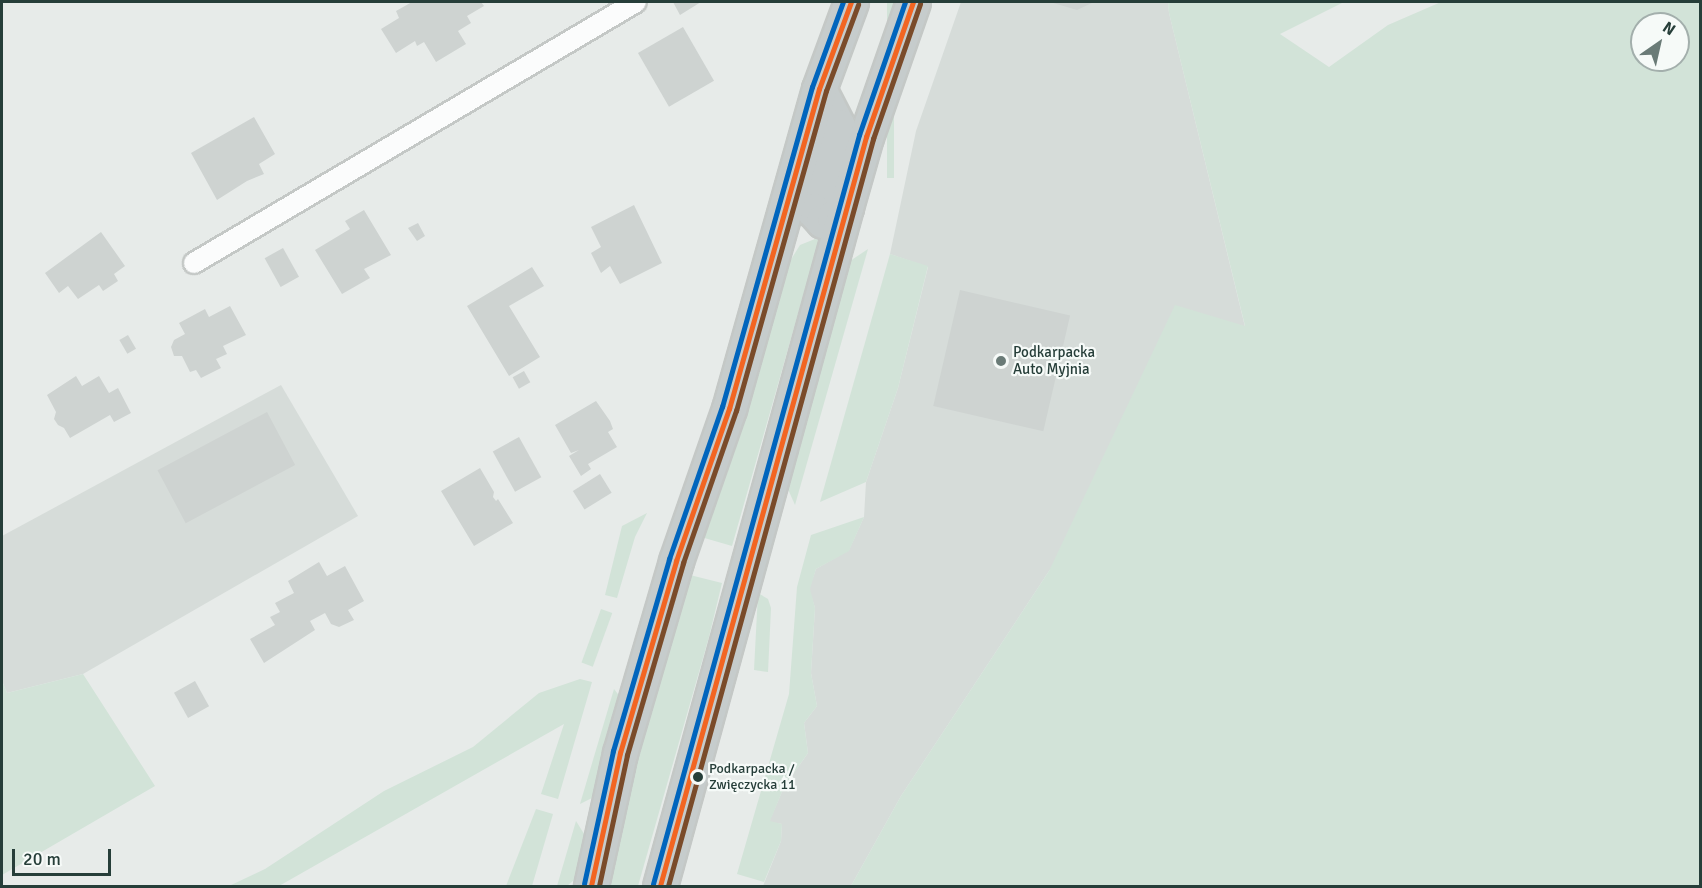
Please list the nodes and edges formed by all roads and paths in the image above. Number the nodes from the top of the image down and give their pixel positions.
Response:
1 (636, 2) edge
2 (851, 2) edge
3 (913, 2) edge
4 (819, 89) junction
5 (846, 207) junction
6 (194, 263) dead end
7 (591, 886) edge
8 (660, 886) edge

1 - 6 lane
2 - 4 highway
3 - 5 highway
4 - 5 highway
4 - 7 highway
5 - 8 highway

